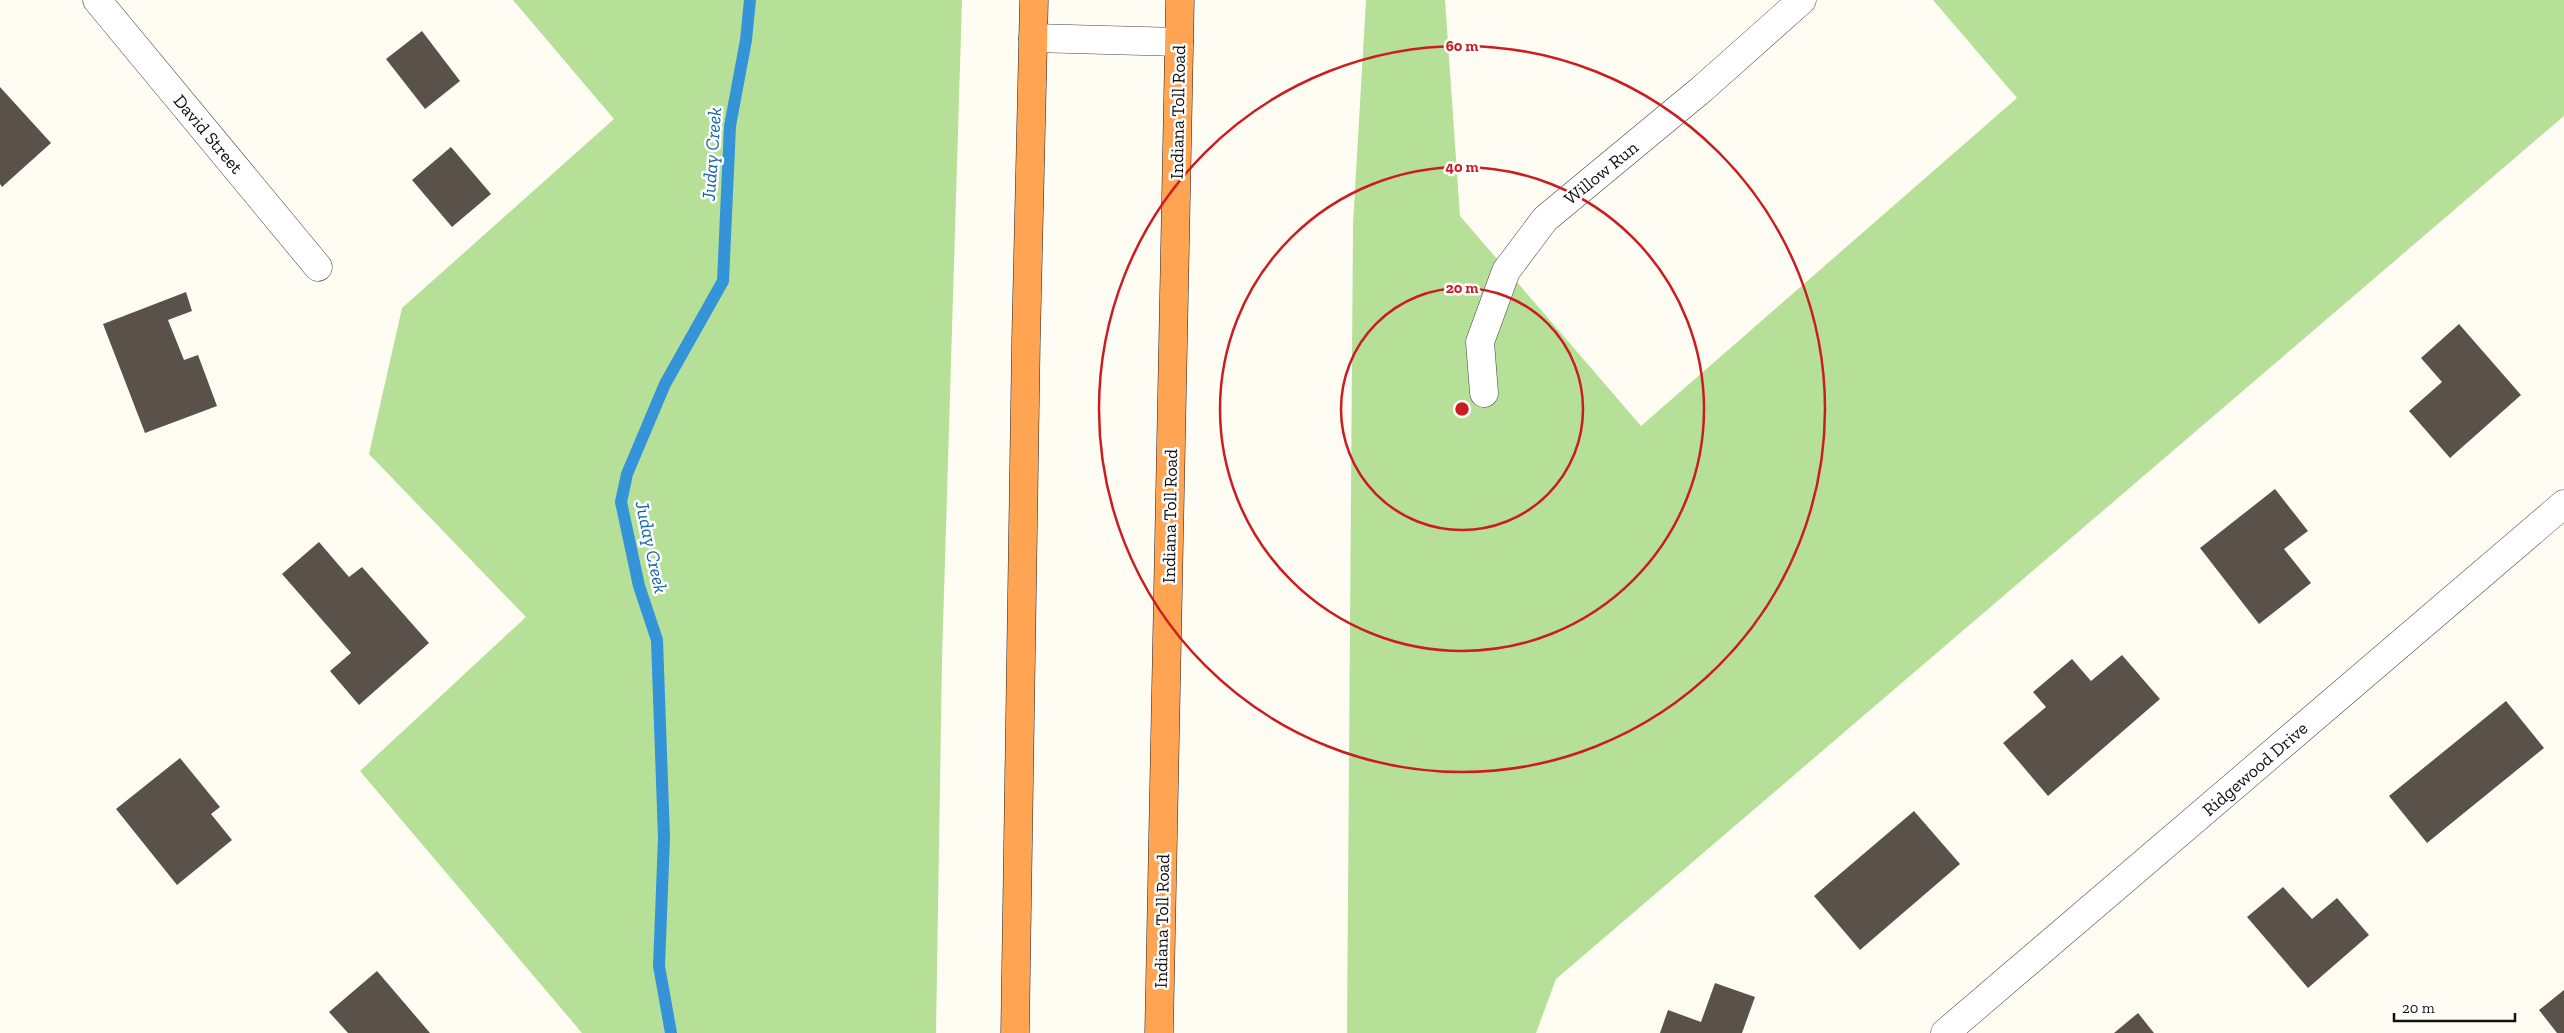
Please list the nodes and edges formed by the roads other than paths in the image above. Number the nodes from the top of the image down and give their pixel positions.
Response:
1 (97, 0) edge
2 (1034, 0) edge
3 (1180, 0) edge
4 (1802, 0) edge
5 (1033, 38) junction
6 (1179, 42) junction
7 (318, 267) dead end
8 (1484, 393) dead end
9 (2564, 504) edge
10 (1015, 1033) edge
11 (1159, 1033) edge
12 (1945, 1033) edge

1 - 7 street, David Street
2 - 5 highway
3 - 6 highway, Indiana Toll Road
4 - 8 street, Willow Run
5 - 6 street
5 - 10 highway
6 - 11 highway, Indiana Toll Road
9 - 12 street, Ridgewood Drive

